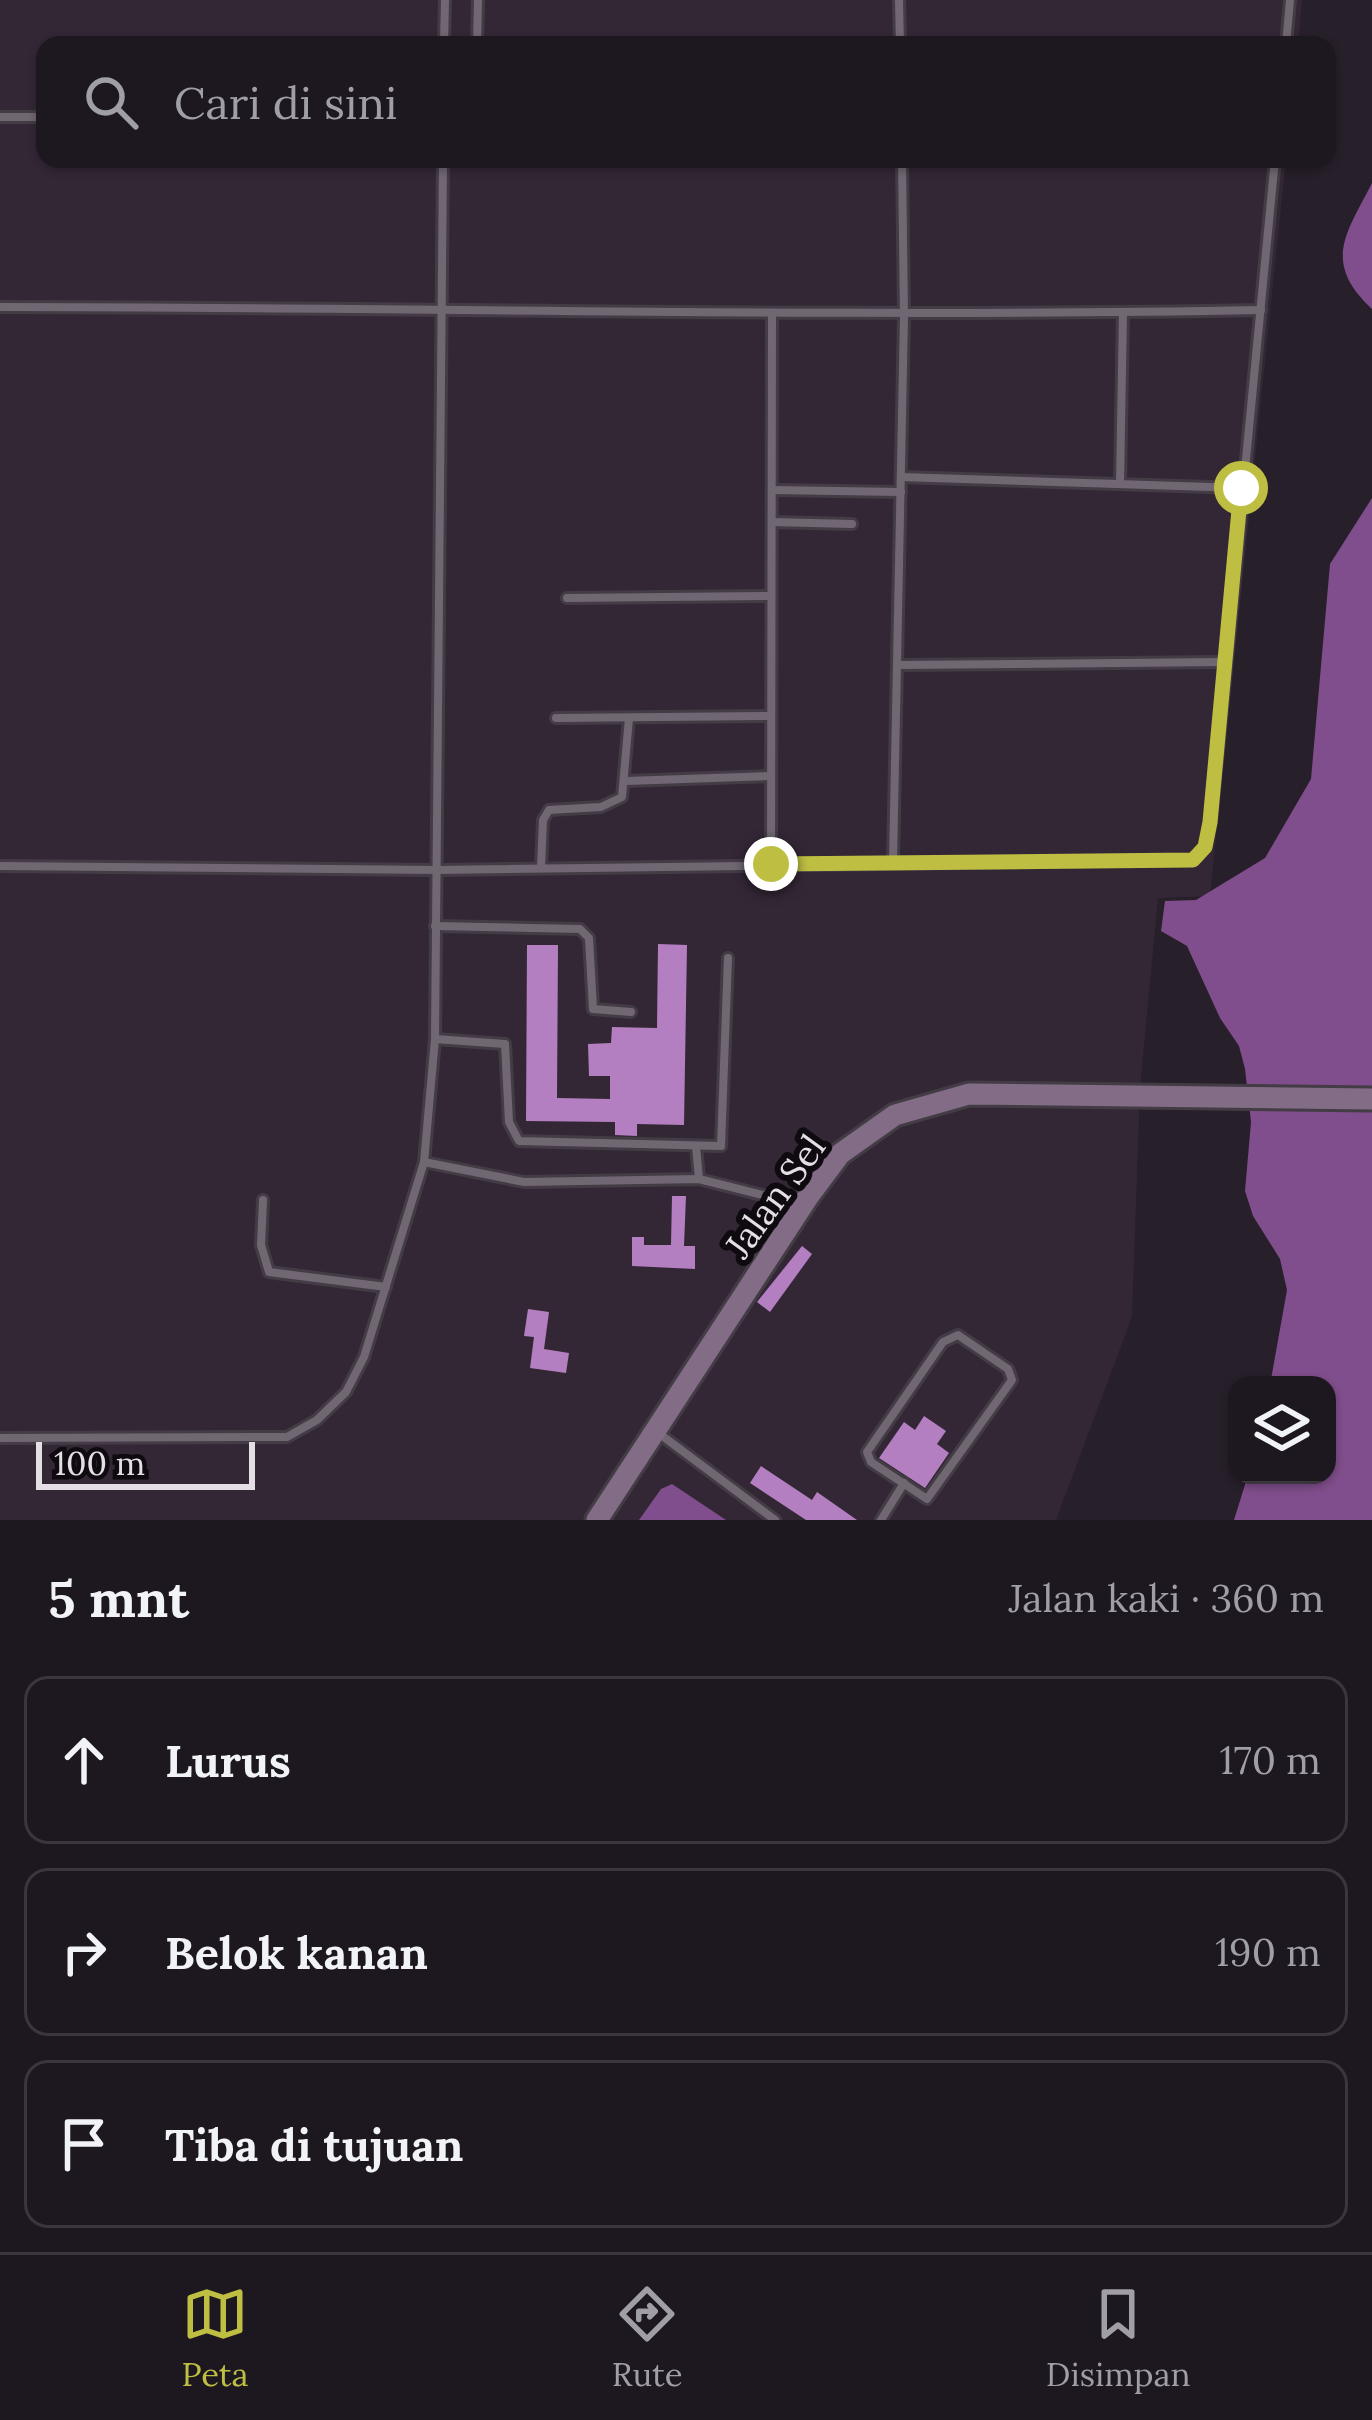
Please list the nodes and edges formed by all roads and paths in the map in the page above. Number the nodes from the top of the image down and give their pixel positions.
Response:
1 (445, 0) edge
2 (478, 0) edge
3 (899, 0) edge
4 (1290, 0) edge
5 (444, 36) edge
6 (477, 36) edge
7 (900, 36) edge
8 (1287, 36) edge
9 (0, 117) edge
10 (36, 117) edge
11 (442, 168) edge
12 (902, 168) edge
13 (1274, 168) edge
14 (0, 307) edge
15 (440, 308) junction
16 (1261, 310) junction
17 (772, 313) junction
18 (1123, 313) junction
19 (904, 316) junction
20 (901, 476) junction
21 (1120, 484) junction
22 (1241, 488) junction
23 (772, 490) junction
24 (901, 492) junction
25 (772, 522) junction
26 (852, 524) dead end
27 (771, 596) junction
28 (567, 598) dead end
29 (1223, 662) junction
30 (897, 665) junction
31 (771, 716) junction
32 (556, 718) dead end
33 (629, 718) junction
34 (771, 776) junction
35 (626, 781) junction
36 (893, 862) junction
37 (771, 864) junction
38 (0, 866) edge
39 (542, 868) junction
40 (436, 870) junction
41 (435, 926) junction
42 (728, 958) dead end
43 (631, 1012) dead end
44 (435, 1039) junction
45 (1372, 1099) edge
46 (696, 1146) junction
47 (424, 1162) junction
48 (699, 1179) junction
49 (766, 1196) junction
50 (808, 1197) junction
51 (263, 1200) dead end
52 (786, 1230) junction
53 (386, 1286) junction
54 (656, 1431) junction
55 (0, 1438) edge
56 (904, 1483) junction
57 (597, 1520) edge
58 (775, 1520) edge
59 (881, 1520) edge

1 - 5 lane
2 - 6 lane
3 - 7 lane
4 - 8 lane
9 - 10 lane
11 - 15 lane
12 - 19 lane
13 - 16 lane
14 - 15 lane
15 - 17 lane
15 - 40 lane
16 - 18 lane
16 - 22 lane
17 - 19 lane
17 - 23 lane
18 - 19 lane
18 - 21 lane
19 - 20 lane
20 - 21 lane
20 - 24 lane
21 - 22 lane
22 - 29 lane
23 - 24 lane
23 - 25 lane
24 - 30 lane
25 - 26 lane
25 - 27 lane
27 - 28 lane
27 - 31 lane
29 - 30 lane
29 - 36 lane
30 - 36 lane
31 - 33 lane
31 - 34 lane
32 - 33 lane
33 - 35 lane
34 - 35 lane
34 - 37 lane
35 - 39 lane
36 - 37 lane
37 - 39 lane
38 - 40 lane
39 - 40 lane
40 - 41 lane
41 - 43 lane
41 - 44 lane
42 - 46 lane
44 - 46 lane
44 - 47 lane
45 - 50 street, Jalan Sel
46 - 48 lane
47 - 48 lane
47 - 53 lane
48 - 49 lane
49 - 50 lane
49 - 52 lane
50 - 52 street, Jalan Sel
51 - 53 lane
52 - 54 street, Jalan Sel
53 - 55 lane
54 - 57 street, Jalan Sel
54 - 58 lane
56 - 56 lane
56 - 59 lane

